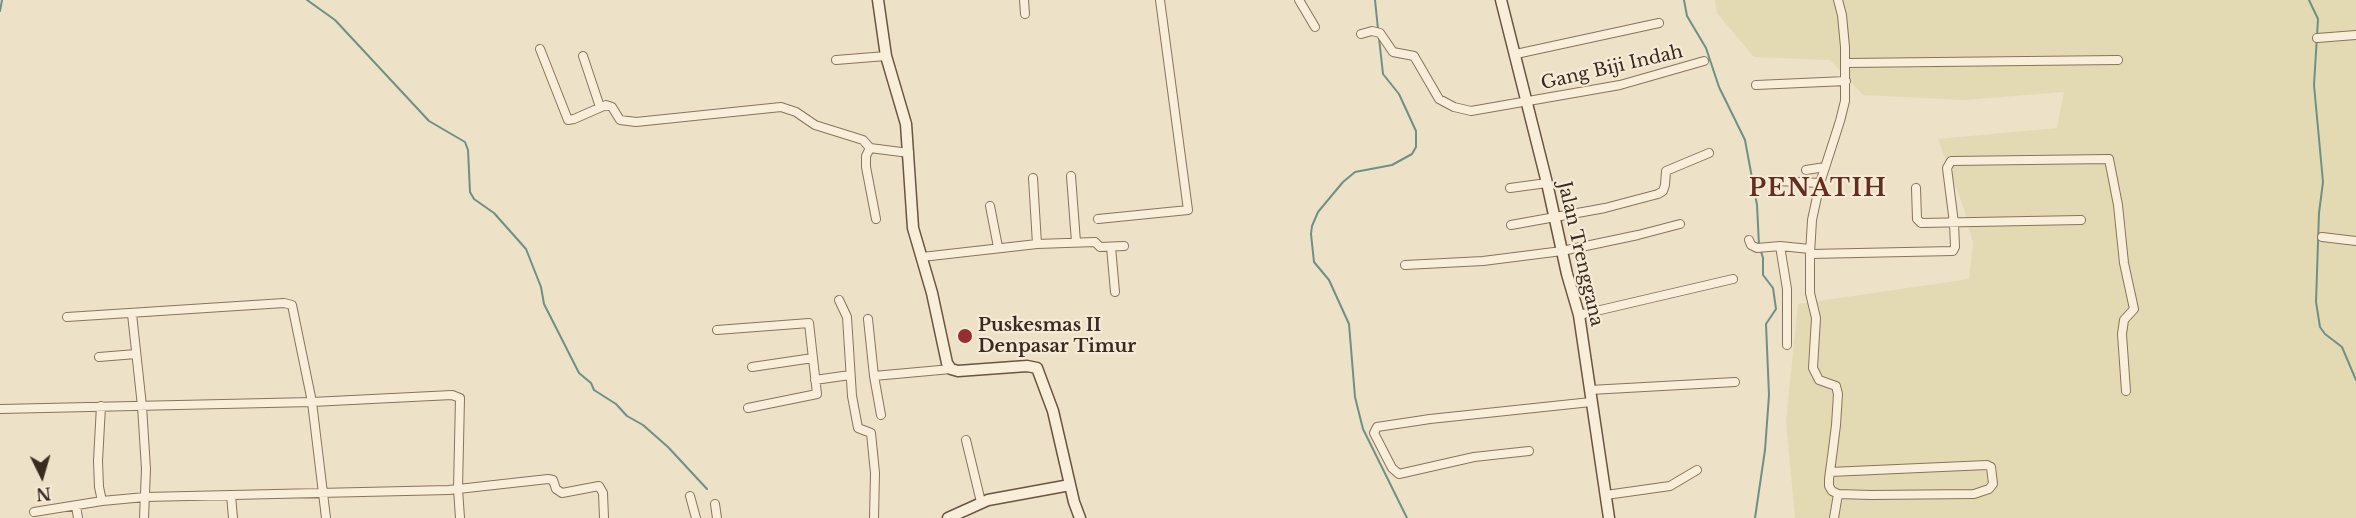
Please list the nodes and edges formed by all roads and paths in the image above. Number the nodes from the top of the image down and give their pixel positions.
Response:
1 (878, 0) edge
2 (1024, 0) edge
3 (1160, 0) edge
4 (1299, 0) edge
5 (1501, 0) edge
6 (1838, 0) edge
7 (1025, 14) dead end
8 (1659, 22) dead end
9 (1315, 27) dead end
10 (1361, 34) dead end
11 (2356, 35) edge
12 (2317, 38) dead end
13 (540, 49) dead end
14 (1516, 54) junction
15 (583, 56) dead end
16 (886, 56) junction
17 (836, 60) dead end
18 (2118, 60) dead end
19 (1704, 61) dead end
20 (1846, 63) junction
21 (1846, 81) junction
22 (1756, 85) dead end
23 (1526, 103) junction
24 (600, 107) junction
25 (870, 148) junction
26 (909, 153) junction
27 (1709, 153) dead end
28 (1825, 167) junction
29 (1806, 170) dead end
30 (1071, 176) dead end
31 (1033, 178) dead end
32 (1777, 181) dead end
33 (1547, 183) junction
34 (1820, 183) junction
35 (1510, 188) dead end
36 (1916, 188) dead end
37 (990, 206) dead end
38 (1554, 217) junction
39 (876, 219) dead end
40 (1098, 219) dead end
41 (2081, 220) dead end
42 (1954, 223) junction
43 (1680, 224) dead end
44 (1511, 225) dead end
45 (2322, 237) dead end
46 (1749, 240) dead end
47 (2356, 240) edge
48 (1076, 242) junction
49 (1037, 244) junction
50 (1124, 246) dead end
51 (1780, 246) junction
52 (998, 247) junction
53 (1111, 247) junction
54 (1562, 251) junction
55 (1810, 251) junction
56 (922, 257) junction
57 (1405, 265) dead end
58 (1733, 279) dead end
59 (1115, 292) dead end
60 (839, 300) dead end
61 (132, 314) junction
62 (1580, 315) junction
63 (67, 317) dead end
64 (868, 319) dead end
65 (717, 330) dead end
66 (1787, 345) dead end
67 (136, 354) junction
68 (99, 357) dead end
69 (813, 358) junction
70 (752, 367) dead end
71 (951, 369) junction
72 (850, 375) junction
73 (874, 376) junction
74 (815, 381) junction
75 (1735, 382) dead end
76 (1590, 390) junction
77 (2126, 391) dead end
78 (312, 402) junction
79 (1591, 402) junction
80 (101, 406) junction
81 (142, 406) junction
82 (748, 408) dead end
83 (0, 409) edge
84 (881, 415) dead end
85 (966, 440) dead end
86 (1529, 451) dead end
87 (1697, 470) dead end
88 (1830, 472) junction
89 (1070, 485) junction
90 (458, 489) junction
91 (323, 492) junction
92 (231, 495) junction
93 (1606, 495) junction
94 (1838, 495) junction
95 (690, 496) dead end
96 (145, 497) junction
97 (102, 501) junction
98 (981, 502) junction
99 (714, 504) dead end
100 (76, 506) junction
101 (34, 512) dead end
102 (78, 518) edge
103 (144, 518) edge
104 (233, 518) edge
105 (326, 518) edge
106 (460, 518) edge
107 (604, 518) edge
108 (696, 518) edge
109 (717, 518) edge
110 (874, 518) edge
111 (948, 518) edge
112 (1080, 518) edge
113 (1609, 518) edge
114 (1834, 518) edge

1 - 16 street
2 - 7 street
3 - 40 street
4 - 9 street
5 - 14 street, Jalan Trenggana
6 - 20 street
8 - 14 street
10 - 23 street, Gang Biji Indah
11 - 12 street
13 - 24 street
14 - 23 street, Jalan Trenggana
15 - 24 street
16 - 17 street
16 - 26 street
18 - 20 street
19 - 23 street, Gang Biji Indah
20 - 21 street
21 - 22 street
21 - 28 street
23 - 33 street, Jalan Trenggana
24 - 25 street
25 - 26 street
25 - 39 street
26 - 56 street
27 - 38 street
28 - 29 street
28 - 34 street
30 - 48 street
31 - 49 street
32 - 34 street
33 - 35 street
33 - 38 street, Jalan Trenggana
34 - 55 street
36 - 42 street
37 - 52 street
38 - 44 street
38 - 54 street, Jalan Trenggana
41 - 42 street
42 - 55 street
42 - 77 street
43 - 54 street
45 - 47 street
46 - 51 street
48 - 49 street
48 - 53 street
49 - 52 street
50 - 53 street
51 - 55 street
51 - 66 street
52 - 56 street
53 - 59 street
54 - 57 street
54 - 62 street, Jalan Trenggana
55 - 88 street
56 - 71 street
58 - 62 street
60 - 72 street
61 - 63 street
61 - 67 street
61 - 78 street
62 - 76 street, Jalan Trenggana
64 - 73 street
65 - 69 street
67 - 68 street
67 - 81 street
69 - 70 street
69 - 74 street
71 - 73 street
71 - 89 street
72 - 74 street
72 - 110 street
73 - 84 street
74 - 82 street
75 - 76 street
76 - 79 street, Jalan Trenggana
78 - 81 street
78 - 90 street
78 - 91 street
79 - 86 street
79 - 93 street, Jalan Trenggana
80 - 81 street
80 - 83 street
80 - 97 street
81 - 96 street
85 - 98 street
87 - 93 street
88 - 94 street
88 - 94 street
89 - 98 street
89 - 112 street
90 - 91 street
90 - 106 street
90 - 107 street
91 - 92 street
91 - 105 street
92 - 96 street
92 - 104 street
93 - 113 street, Jalan Trenggana
94 - 114 street
95 - 108 street
96 - 97 street
96 - 103 street
97 - 100 street
98 - 111 street
99 - 109 street
100 - 101 street
100 - 102 street

